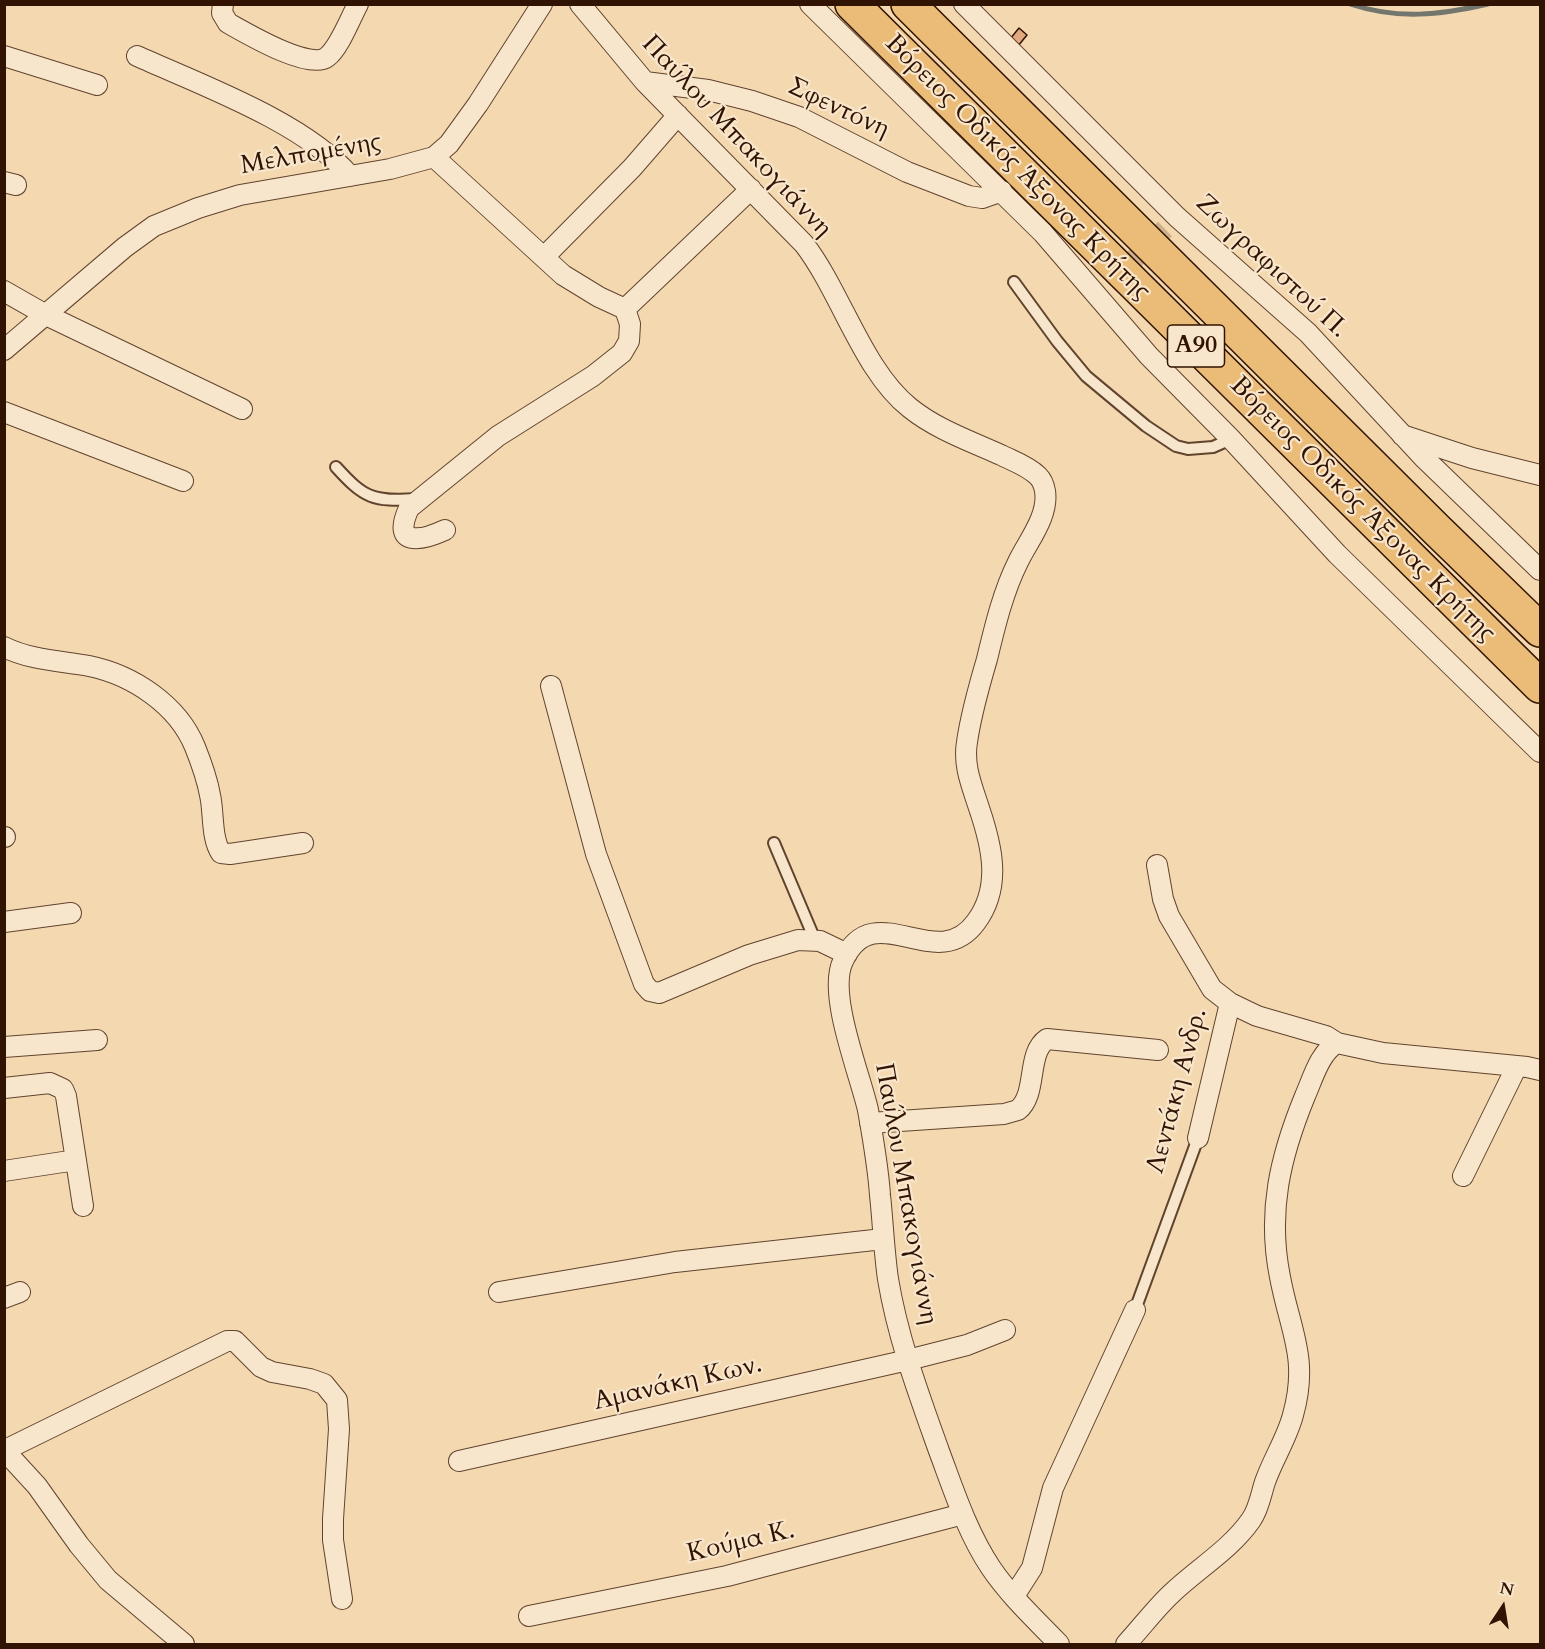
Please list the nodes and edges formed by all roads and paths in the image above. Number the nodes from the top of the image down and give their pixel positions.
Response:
1 (358, 4) edge
2 (542, 4) edge
3 (580, 4) edge
4 (810, 4) edge
5 (852, 4) edge
6 (908, 4) edge
7 (964, 4) edge
8 (223, 11) edge
9 (4, 56) edge
10 (137, 56) dead end
11 (645, 82) junction
12 (97, 85) dead end
13 (678, 115) junction
14 (434, 157) junction
15 (350, 176) junction
16 (751, 189) junction
17 (1002, 191) junction
18 (545, 256) junction
19 (1014, 282) dead end
20 (4, 291) edge
21 (625, 309) junction
22 (46, 315) junction
23 (4, 350) edge
24 (242, 409) dead end
25 (4, 412) edge
26 (1402, 435) junction
27 (1231, 439) junction
28 (336, 466) dead end
29 (1540, 475) edge
30 (183, 481) dead end
31 (420, 499) junction
32 (445, 530) dead end
33 (1540, 570) edge
34 (1540, 630) edge
35 (4, 646) edge
36 (551, 686) dead end
37 (1540, 686) edge
38 (1540, 752) edge
39 (303, 843) dead end
40 (774, 843) dead end
41 (1157, 865) dead end
42 (71, 913) dead end
43 (4, 922) edge
44 (815, 940) junction
45 (846, 954) junction
46 (1230, 1003) junction
47 (97, 1040) dead end
48 (1337, 1042) junction
49 (4, 1047) edge
50 (1158, 1050) dead end
51 (1517, 1066) junction
52 (1540, 1070) edge
53 (4, 1088) edge
54 (870, 1123) junction
55 (1198, 1138) joint
56 (76, 1160) junction
57 (4, 1171) edge
58 (1463, 1176) dead end
59 (83, 1206) dead end
60 (884, 1239) junction
61 (500, 1292) dead end
62 (1135, 1310) joint
63 (1005, 1330) dead end
64 (908, 1360) junction
65 (5, 1450) edge
66 (459, 1461) dead end
67 (963, 1514) junction
68 (1014, 1596) junction
69 (342, 1599) dead end
70 (529, 1616) dead end
71 (184, 1644) edge
72 (1059, 1644) edge
73 (1126, 1644) edge

1 - 8 street
2 - 14 street, Μελπομένης
3 - 11 street, Παύλου Μπακογιάννη
4 - 17 street
5 - 37 highway, Βόρειος Οδικός Άξονας Κρήτης / Α90
6 - 34 highway, Βόρειος Οδικός Άξονας Κρήτης / Α90
7 - 26 street, Ζωγραφιστού Π.
9 - 12 street
10 - 15 street
11 - 13 street, Παύλου Μπακογιάννη
11 - 17 street, Σφεντόνη
13 - 16 street, Παύλου Μπακογιάννη
13 - 18 street
14 - 15 street, Μελπομένης
14 - 18 street
15 - 22 street, Μελπομένης
16 - 21 street
16 - 45 street, Παύλου Μπακογιάννη
17 - 27 street
18 - 21 street
19 - 27 lane
20 - 22 street
21 - 31 street
22 - 23 street, Μελπομένης
22 - 24 street
25 - 30 street
26 - 29 street
26 - 33 street, Ζωγραφιστού Π.
27 - 38 street
28 - 31 lane
31 - 32 street
35 - 39 street
36 - 44 street
40 - 44 lane
41 - 46 street
42 - 43 street
44 - 45 street
45 - 54 street, Παύλου Μπακογιάννη
46 - 48 street, Λεντάκη Ανδρ.
46 - 55 street, Λεντάκη Ανδρ.
47 - 49 street
48 - 51 street, Λεντάκη Ανδρ.
48 - 73 street
50 - 54 street
51 - 52 street, Λεντάκη Ανδρ.
51 - 58 street
53 - 56 street
54 - 60 street, Παύλου Μπακογιάννη
55 - 62 lane, Λεντάκη Ανδρ.
56 - 57 street
56 - 59 street
60 - 61 street
60 - 64 street, Παύλου Μπακογιάννη
62 - 68 street, Λεντάκη Ανδρ.
63 - 64 street, Αμανάκη Κων.
64 - 66 street, Αμανάκη Κων.
64 - 67 street, Παύλου Μπακογιάννη
65 - 69 street
65 - 71 street
67 - 68 street, Παύλου Μπακογιάννη
67 - 70 street, Κούμα Κ.
68 - 72 street, Παύλου Μπακογιάννη

